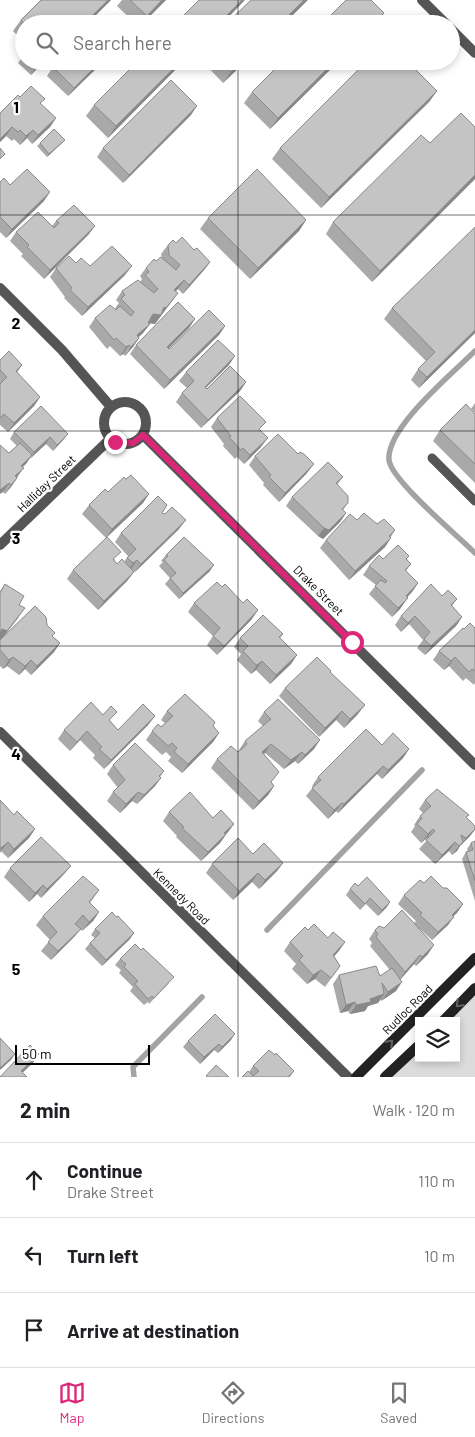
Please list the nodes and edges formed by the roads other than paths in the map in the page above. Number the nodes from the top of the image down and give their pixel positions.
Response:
1 (422, 0) edge
2 (437, 15) edge
3 (460, 38) edge
4 (475, 53) edge
5 (0, 288) edge
6 (111, 407) junction
7 (143, 435) junction
8 (110, 439) junction
9 (432, 458) dead end
10 (475, 501) edge
11 (0, 545) edge
12 (0, 732) edge
13 (475, 765) edge
14 (475, 958) edge
15 (475, 988) edge
16 (447, 1017) edge
17 (415, 1049) edge
18 (348, 1077) edge
19 (356, 1077) edge
20 (385, 1077) edge

1 - 2 street
3 - 4 street
5 - 6 street
6 - 7 street
6 - 8 street
7 - 8 street
7 - 13 street, Drake Street
8 - 11 street, Halliday Street
9 - 10 lane
12 - 18 street, Kennedy Road
19 -> 14 main road, Rudloc Road
15 -> 16 main road
17 - 20 main road

